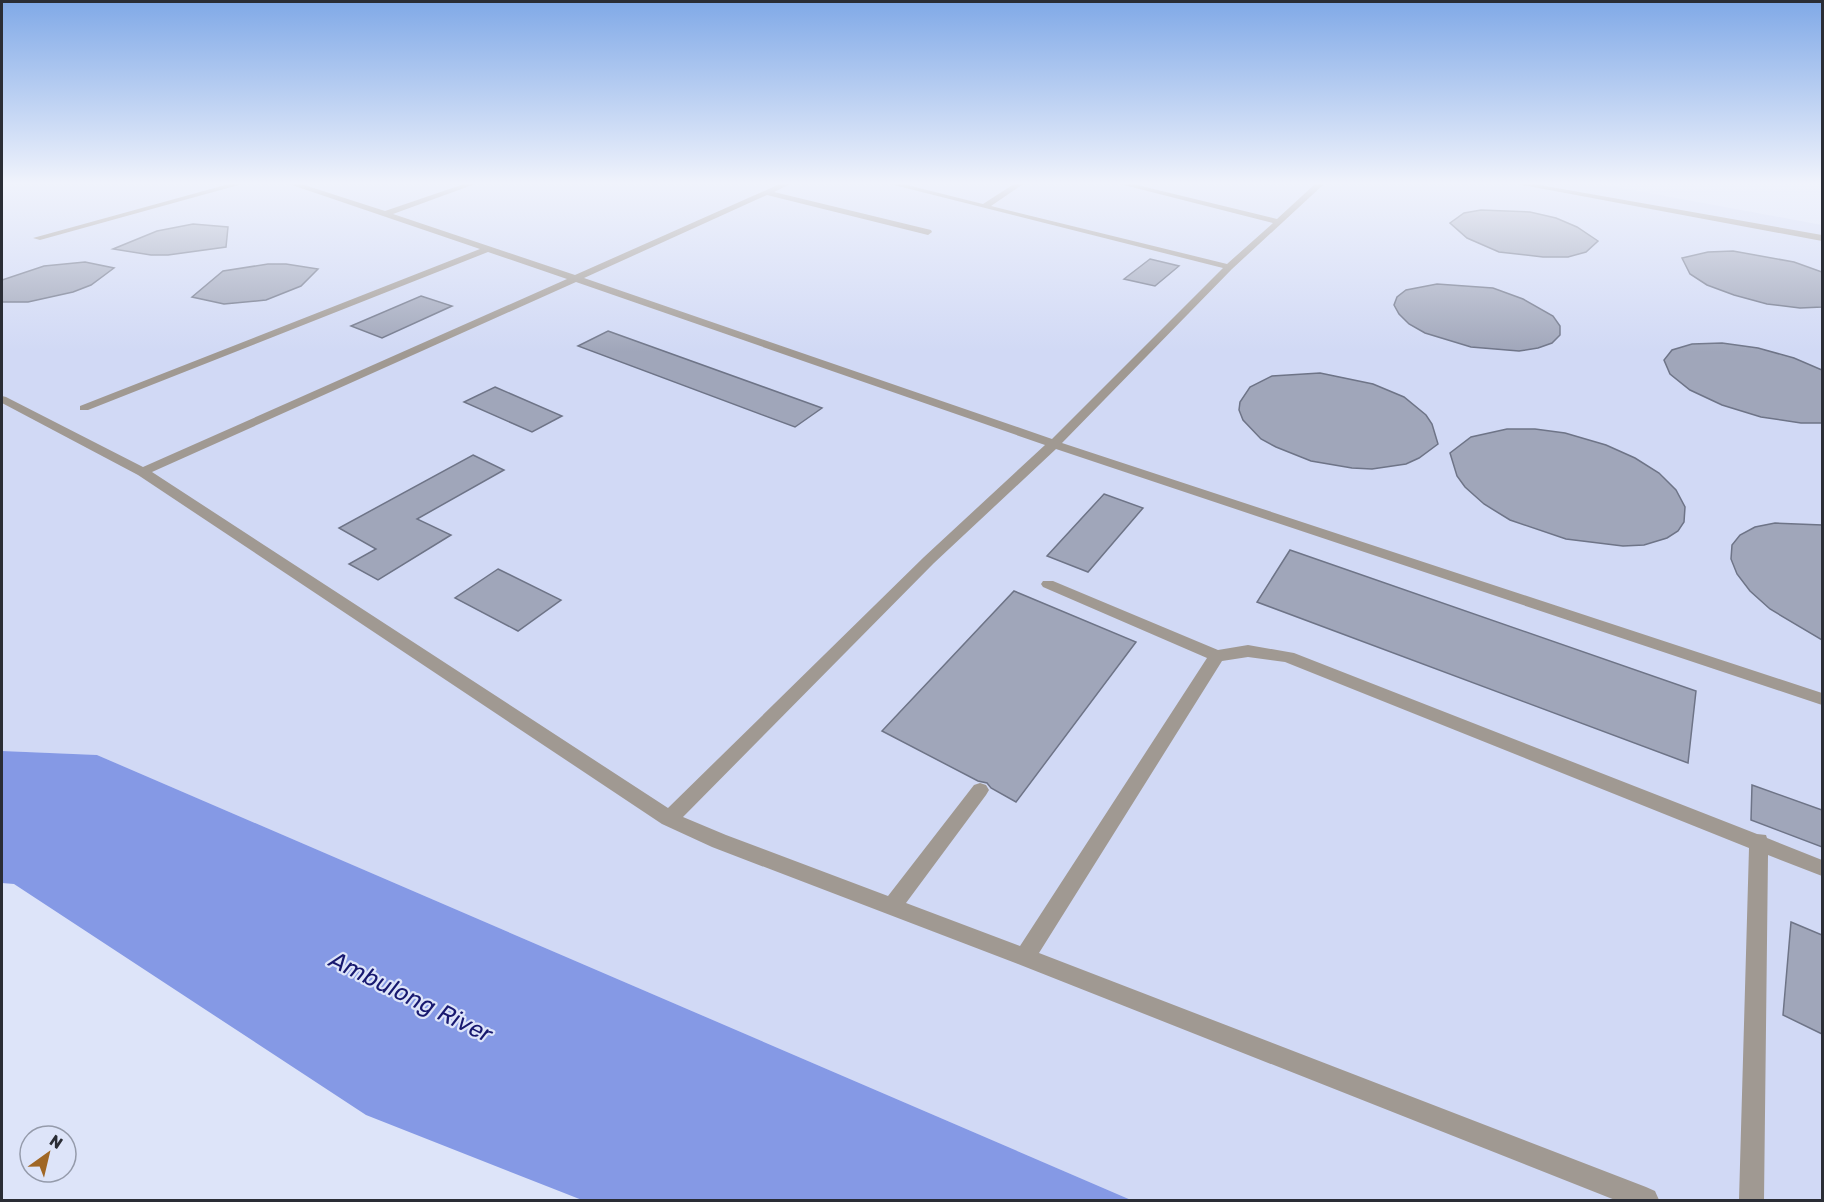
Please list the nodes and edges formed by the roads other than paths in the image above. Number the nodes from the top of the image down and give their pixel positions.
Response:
1 (457, 240) edge
2 (660, 240) edge
3 (1121, 240) edge
4 (1257, 240) edge
5 (485, 250) junction
6 (1229, 267) junction
7 (576, 277) junction
8 (2, 399) edge
9 (84, 408) dead end
10 (1054, 444) junction
11 (143, 472) junction
12 (1048, 584) dead end
13 (1218, 657) junction
14 (1822, 699) edge
15 (981, 790) dead end
16 (669, 819) junction
17 (1759, 841) junction
18 (1822, 868) edge
19 (891, 907) junction
20 (1025, 957) junction
21 (1646, 1200) edge
22 (1752, 1200) edge

1 - 5 lane
2 - 7 lane
3 - 6 lane
4 - 6 lane
5 - 7 lane
5 - 9 lane
6 - 10 lane
7 - 10 lane
7 - 11 lane
8 - 11 lane
10 - 14 lane
10 - 16 lane
11 - 16 lane
12 - 13 lane
13 - 17 lane
13 - 20 lane
15 - 19 lane
16 - 19 lane
17 - 18 lane
17 - 22 lane
19 - 20 lane
20 - 21 lane

